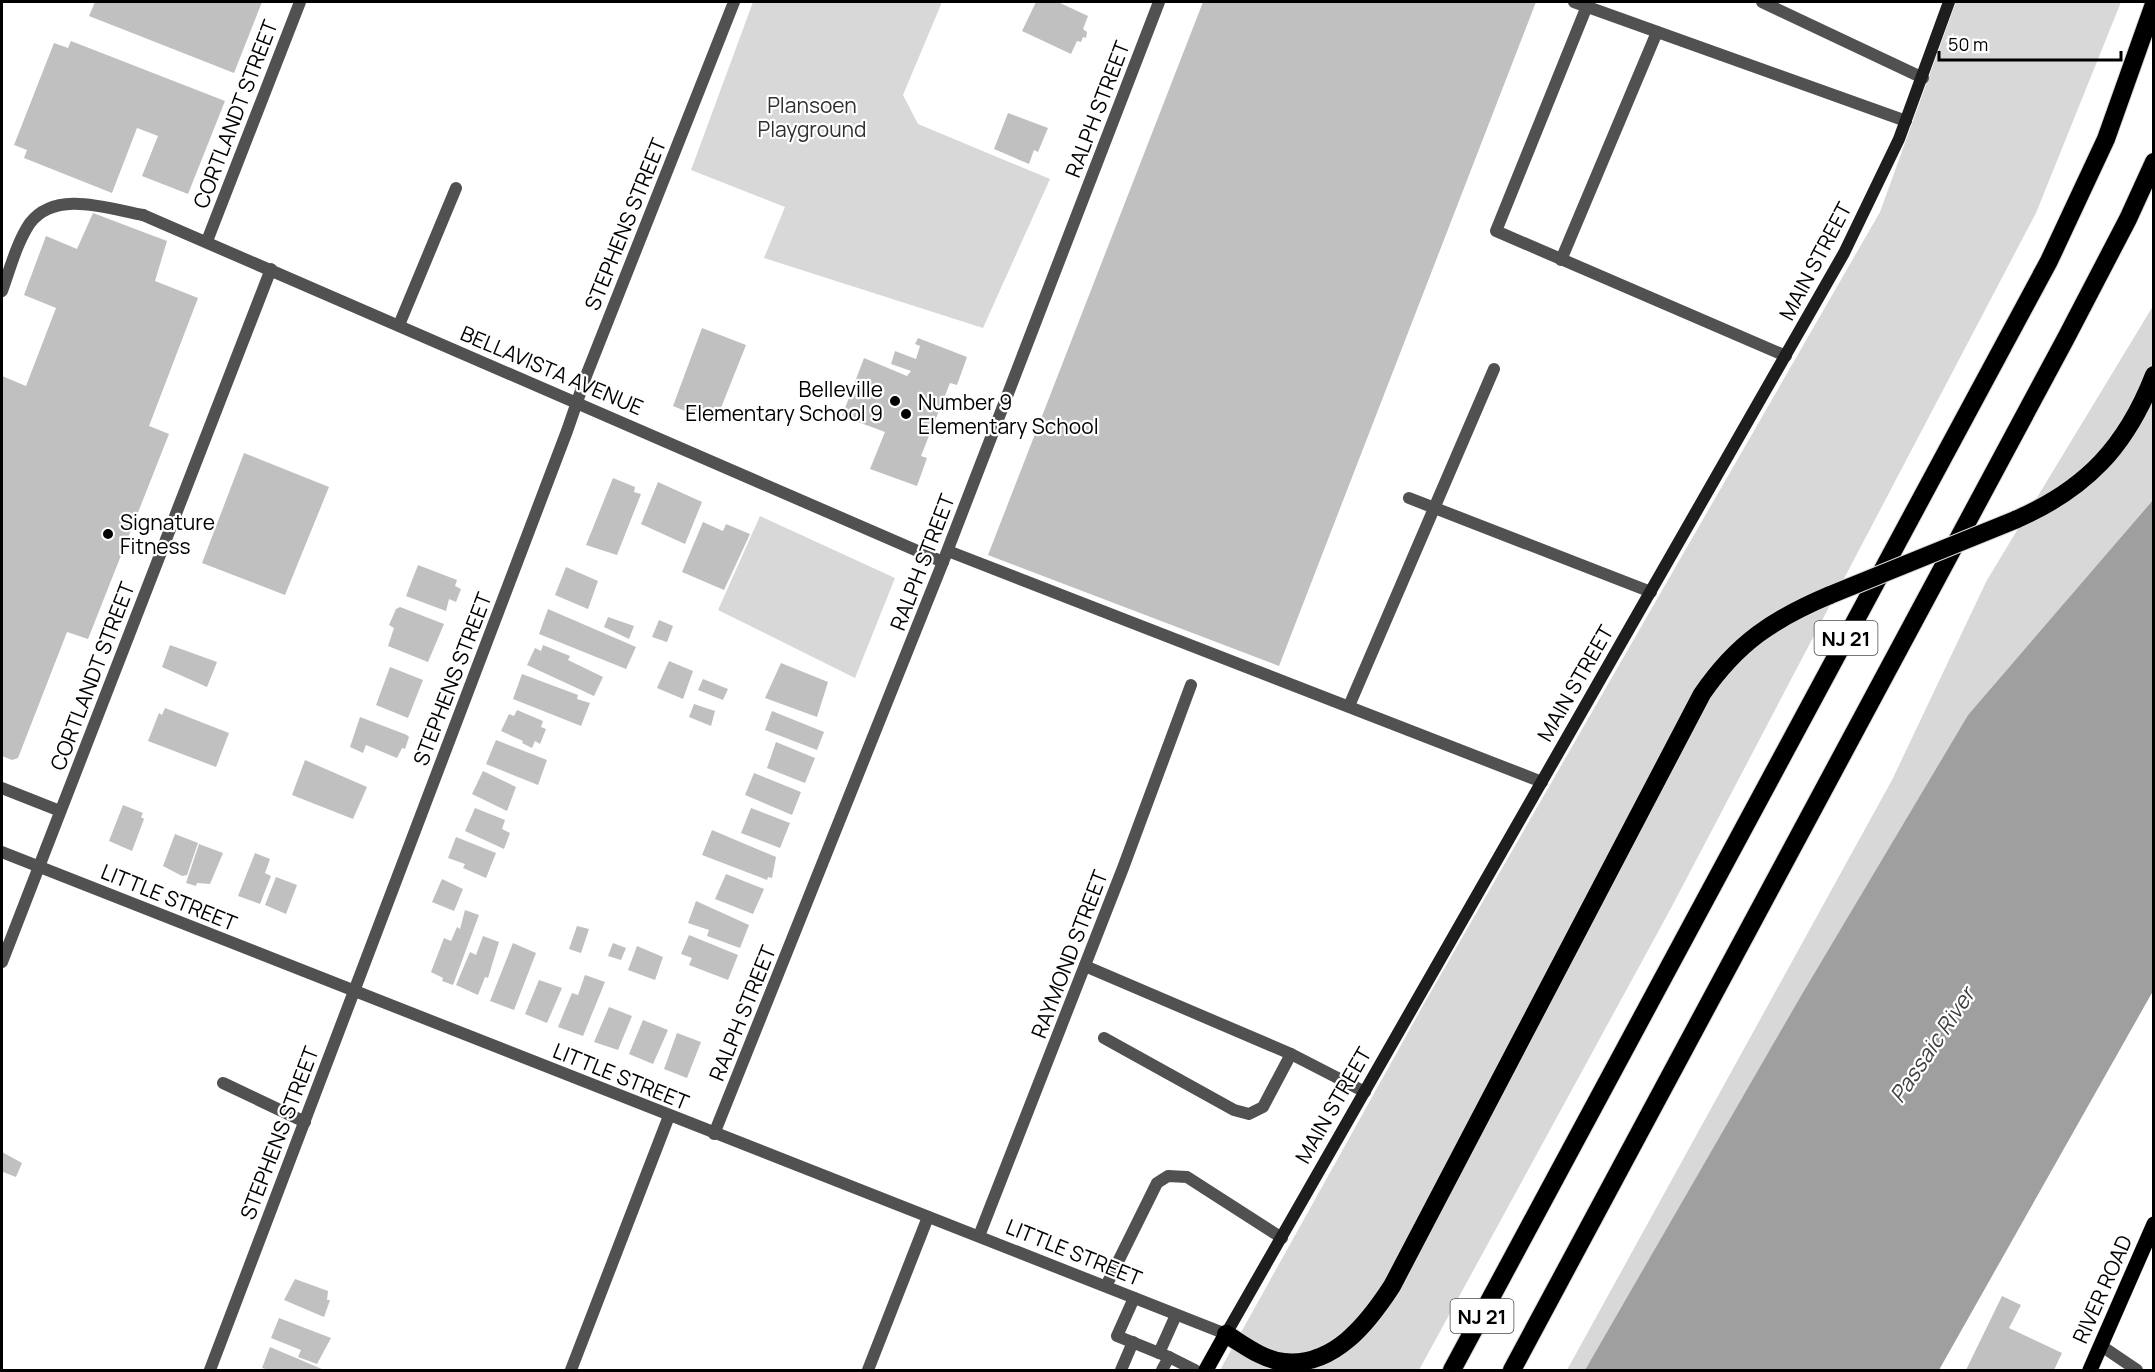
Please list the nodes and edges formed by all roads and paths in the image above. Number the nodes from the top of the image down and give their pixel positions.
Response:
1 (300, 2) edge
2 (734, 2) edge
3 (1159, 2) edge
4 (1574, 2) edge
5 (1762, 2) edge
6 (1949, 2) edge
7 (2154, 4) edge
8 (1587, 6) junction
9 (1657, 32) junction
10 (1923, 78) junction
11 (1906, 121) junction
12 (2154, 162) edge
13 (456, 188) dead end
14 (207, 241) junction
15 (1561, 260) junction
16 (271, 269) junction
17 (2, 291) edge
18 (399, 325) junction
19 (1786, 356) junction
20 (1494, 369) dead end
21 (2154, 375) edge
22 (578, 402) junction
23 (1409, 498) dead end
24 (1436, 508) junction
25 (946, 556) junction
26 (1651, 592) junction
27 (1191, 685) dead end
28 (1349, 706) junction
29 (1542, 782) junction
30 (2, 788) edge
31 (60, 811) junction
32 (2, 852) edge
33 (39, 867) junction
34 (2, 962) edge
35 (1085, 966) junction
36 (354, 991) junction
37 (1104, 1038) dead end
38 (1291, 1054) junction
39 (223, 1083) dead end
40 (1365, 1092) junction
41 (669, 1116) junction
42 (305, 1122) junction
43 (714, 1134) junction
44 (928, 1217) junction
45 (2154, 1224) edge
46 (979, 1236) junction
47 (1282, 1238) junction
48 (1106, 1286) junction
49 (1134, 1298) junction
50 (1176, 1315) junction
51 (1226, 1334) junction
52 (1133, 1342) junction
53 (2100, 1345) junction
54 (1164, 1355) junction
55 (210, 1371) edge
56 (571, 1371) edge
57 (868, 1371) edge
58 (1120, 1371) edge
59 (1162, 1371) edge
60 (1195, 1371) edge
61 (1206, 1371) edge
62 (1452, 1371) edge
63 (1512, 1371) edge
64 (2090, 1371) edge
65 (2137, 1371) edge

1 - 14 street, CORTLANDT STREET
2 - 22 street, STEPHENS STREET
3 - 25 street, RALPH STREET
4 - 8 street
5 - 10 street
6 - 10 street, MAIN STREET
7 - 62 highway, NJ 21
8 - 9 street
8 - 15 street
9 - 11 street
9 - 15 street
10 - 11 street, MAIN STREET
11 - 19 street, MAIN STREET
12 - 63 highway, NJ 21
13 - 18 street
14 - 16 street, BELLAVISTA AVENUE
14 - 17 street, BELLAVISTA AVENUE
15 - 19 street
16 - 18 street, BELLAVISTA AVENUE
16 - 31 street, CORTLANDT STREET
18 - 22 street, BELLAVISTA AVENUE
19 - 26 street, MAIN STREET
20 - 24 street
21 - 51 highway, bridge
22 - 25 street, BELLAVISTA AVENUE
22 - 36 street, STEPHENS STREET
23 - 24 street
24 - 26 street
24 - 28 street
25 - 28 street, BELLAVISTA AVENUE
25 - 43 street, RALPH STREET
26 - 29 street, MAIN STREET
27 - 35 street, RAYMOND STREET
28 - 29 street, BELLAVISTA AVENUE
29 - 40 street, MAIN STREET
30 - 31 street
31 - 33 street, CORTLANDT STREET
32 - 33 street, LITTLE STREET
33 - 34 street, CORTLANDT STREET
33 - 36 street, LITTLE STREET
35 - 38 street
35 - 46 street, RAYMOND STREET
36 - 41 street, LITTLE STREET
36 - 42 street, STEPHENS STREET
37 - 38 street
38 - 40 street
39 - 42 street
40 - 47 street, MAIN STREET
41 - 43 street, LITTLE STREET
41 - 56 street
42 - 55 street, STEPHENS STREET
43 - 44 street, LITTLE STREET
44 - 46 street, LITTLE STREET
44 - 57 street
45 - 53 main road, RIVER ROAD
46 - 48 street, LITTLE STREET
47 - 48 street
47 - 51 street, MAIN STREET
48 - 49 street, LITTLE STREET
49 - 50 street, LITTLE STREET
49 - 52 street
50 - 51 street, LITTLE STREET
50 - 54 street
51 - 61 main road, MAIN STREET
52 - 54 street
52 - 58 street
53 - 64 main road, RIVER ROAD
53 - 65 street
54 - 59 street
54 - 60 street

